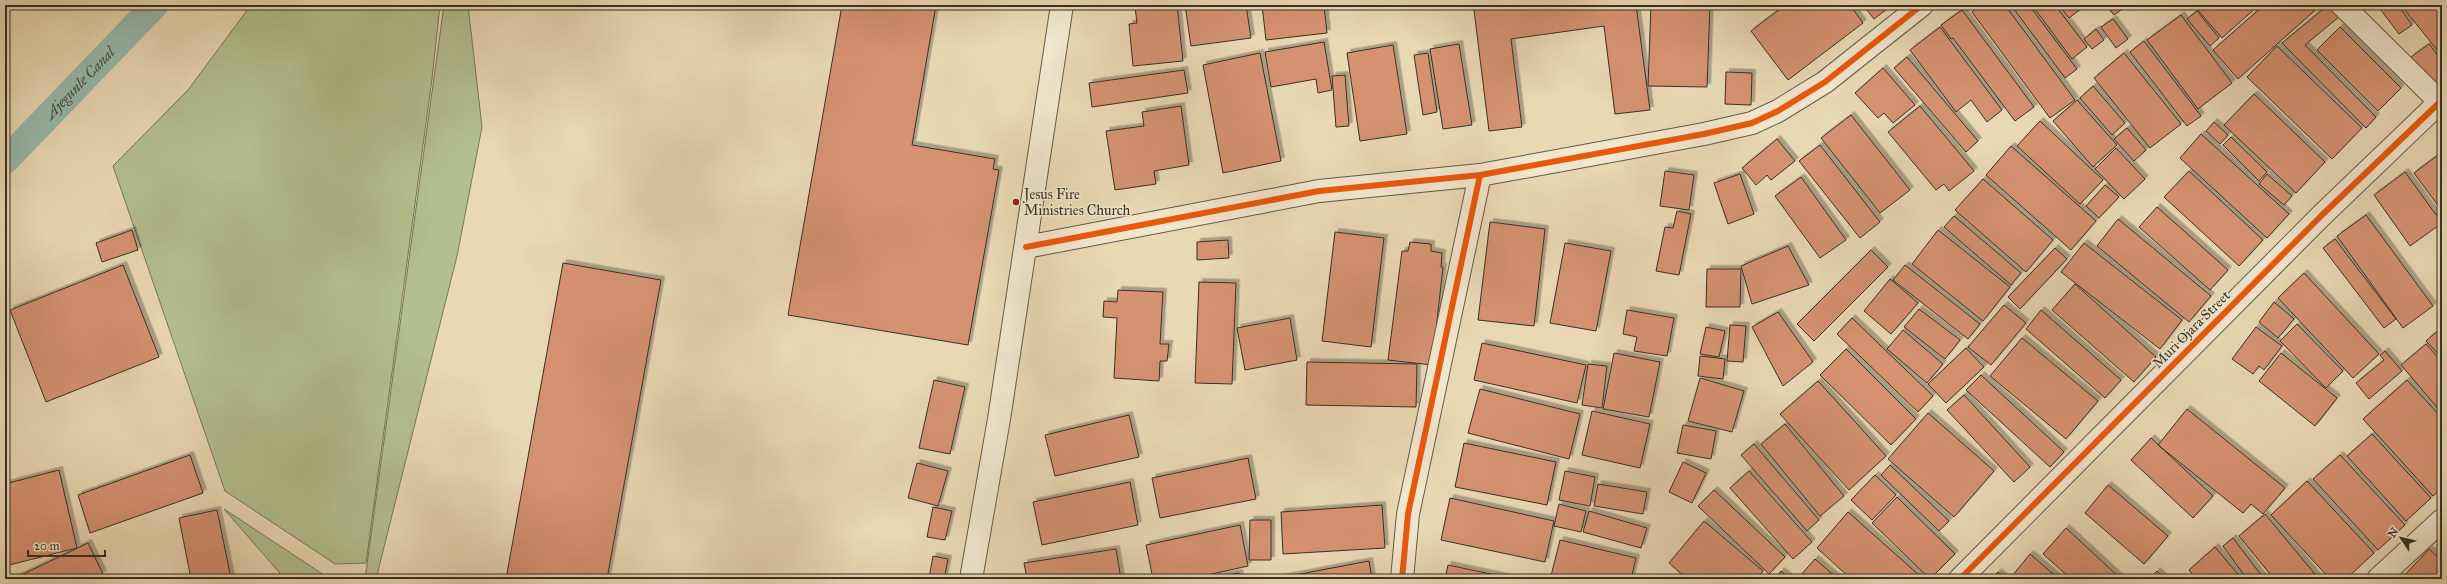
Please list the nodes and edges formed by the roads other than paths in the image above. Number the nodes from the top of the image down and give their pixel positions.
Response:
1 (1062, 5) edge
2 (1922, 5) edge
3 (2342, 5) edge
4 (2441, 101) edge
5 (1480, 175) junction
6 (1026, 248) junction
7 (2442, 520) edge
8 (971, 579) edge
9 (1402, 579) edge
10 (1960, 579) edge
11 (2378, 579) edge

1 - 6 street
2 - 5 street
3 - 4 street
4 - 10 street, Muri Ojara Street
5 - 6 street
5 - 9 street
6 - 8 street
7 - 11 street

